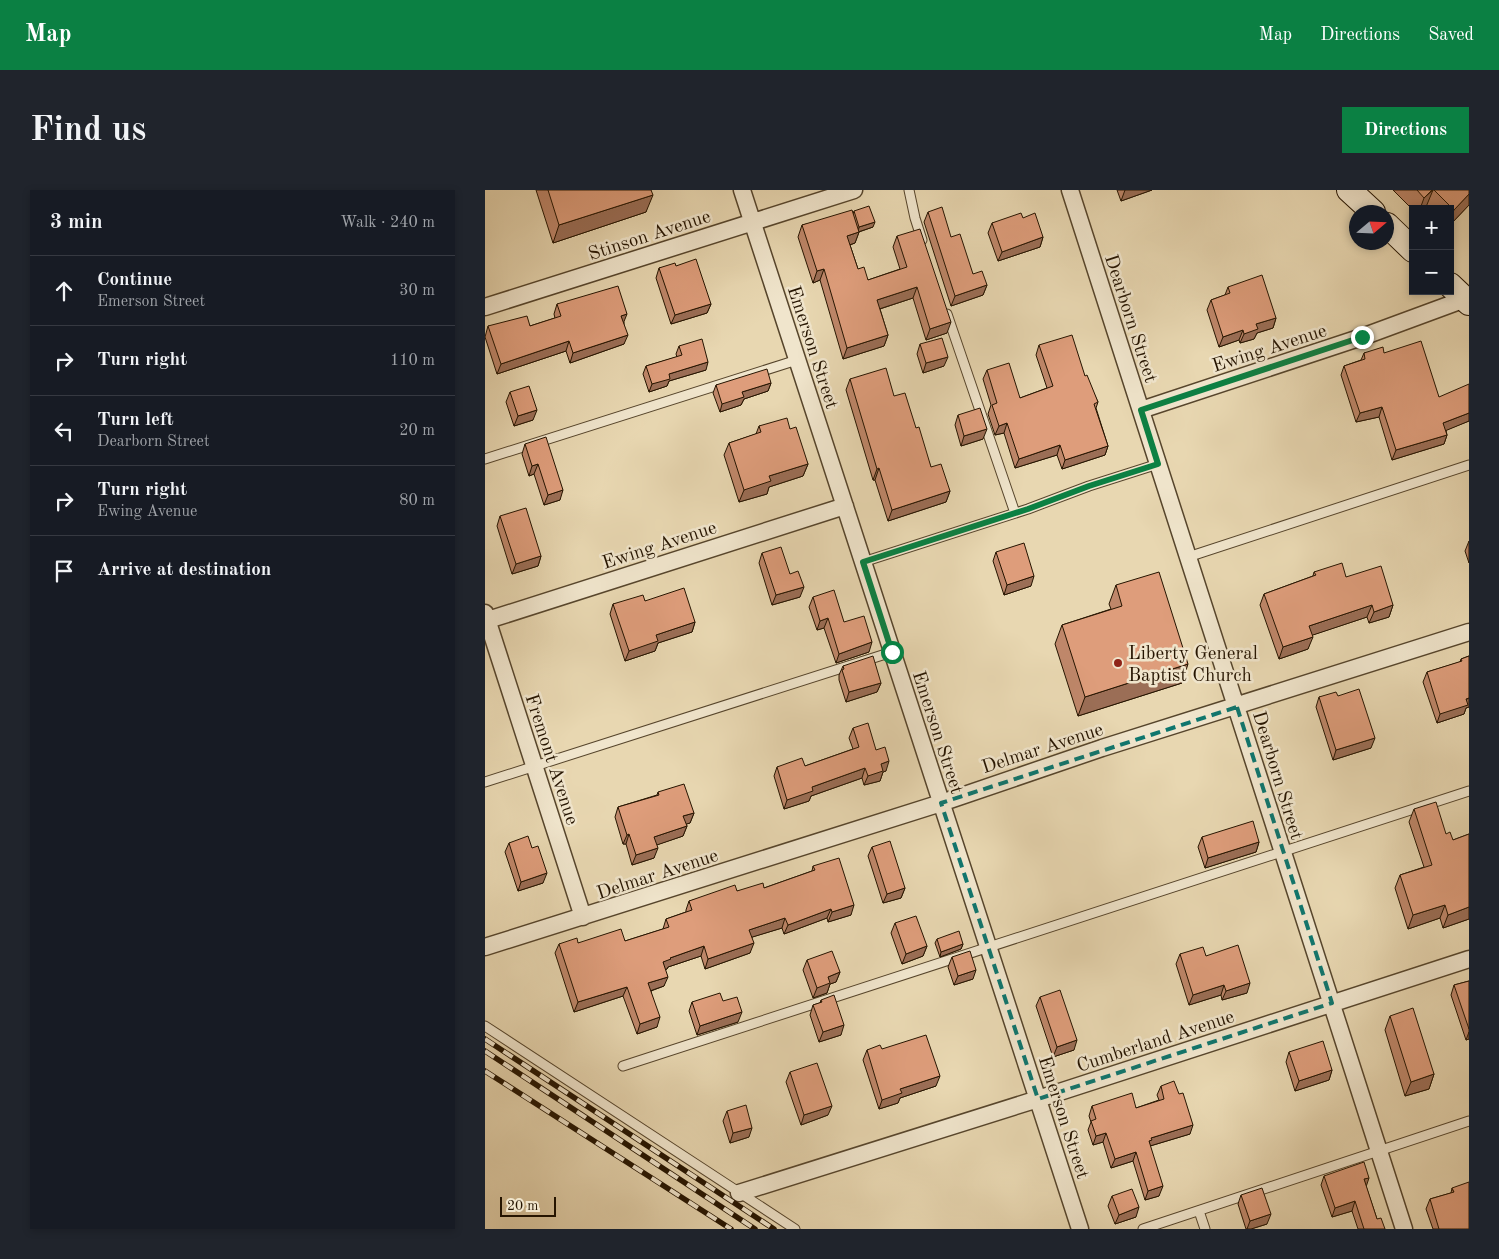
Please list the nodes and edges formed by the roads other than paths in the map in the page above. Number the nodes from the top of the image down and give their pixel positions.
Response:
1 (742, 190) edge
2 (854, 190) edge
3 (909, 190) edge
4 (1070, 190) edge
5 (1349, 190) edge
6 (1365, 205) edge
7 (753, 221) junction
8 (1394, 232) edge
9 (924, 246) edge
10 (1409, 246) edge
11 (1461, 296) edge
12 (943, 301) edge
13 (485, 307) edge
14 (797, 360) junction
15 (1141, 410) junction
16 (485, 459) edge
17 (1158, 464) junction
18 (1469, 465) edge
19 (845, 506) junction
20 (1015, 513) junction
21 (1188, 557) junction
22 (863, 562) junction
23 (486, 618) edge
24 (1469, 632) edge
25 (892, 652) junction
26 (1237, 706) junction
27 (534, 766) junction
28 (485, 782) edge
29 (1469, 791) edge
30 (941, 802) junction
31 (1283, 851) junction
32 (583, 917) junction
33 (485, 948) edge
34 (989, 948) junction
35 (1469, 959) edge
36 (1332, 1003) junction
37 (485, 1026) edge
38 (623, 1066) dead end
39 (1038, 1099) junction
40 (1469, 1121) edge
41 (1379, 1150) junction
42 (739, 1193) junction
43 (1199, 1211) junction
44 (795, 1229) edge
45 (1080, 1229) edge
46 (1143, 1229) edge
47 (1205, 1229) edge
48 (1404, 1229) edge

1 - 7 street, Emerson Street
2 - 7 street, Stinson Avenue
3 - 9 lane
4 - 15 street, Dearborn Street
5 - 6 main road
7 - 13 street, Stinson Avenue
7 - 14 street, Emerson Street
8 - 10 main road
11 - 15 street, Ewing Avenue
12 - 20 lane
14 - 16 lane
14 - 19 street, Emerson Street
15 - 17 street, Dearborn Street
17 - 20 lane
17 - 21 street, Dearborn Street
18 - 21 lane
19 - 22 street, Emerson Street
19 - 23 street, Ewing Avenue
20 - 22 lane
21 - 26 street, Dearborn Street
22 - 25 street, Emerson Street
23 - 27 street, Fremont Avenue
24 - 26 street, Delmar Avenue
25 - 27 lane
25 - 30 street, Emerson Street
26 - 30 street, Delmar Avenue
26 - 31 street, Dearborn Street
27 - 28 lane
27 - 32 street, Fremont Avenue
29 - 31 lane
30 - 32 street, Delmar Avenue
30 - 34 street, Emerson Street
31 - 34 lane
31 - 36 street, Dearborn Street
32 - 33 street, Delmar Avenue
34 - 38 lane
34 - 39 street, Emerson Street
35 - 36 street, Cumberland Avenue
36 - 39 street, Cumberland Avenue
36 - 41 street, Dearborn Street
37 - 42 lane
39 - 42 street, Cumberland Avenue
39 - 45 street, Emerson Street
40 - 41 lane
41 - 43 lane
41 - 48 street, Dearborn Street
42 - 44 lane
43 - 46 lane
43 - 47 lane

